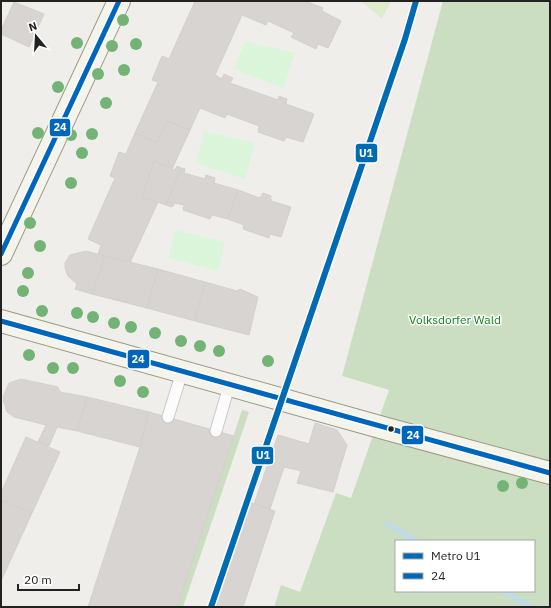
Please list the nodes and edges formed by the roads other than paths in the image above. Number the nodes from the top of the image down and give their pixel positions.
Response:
1 (119, 1) edge
2 (1, 254) edge
3 (1, 321) edge
4 (182, 372) junction
5 (229, 386) junction
6 (168, 417) dead end
7 (216, 431) dead end
8 (550, 472) edge

1 - 2 street
3 - 4 street
4 - 5 street
4 - 6 lane
5 - 7 lane
5 - 8 street

